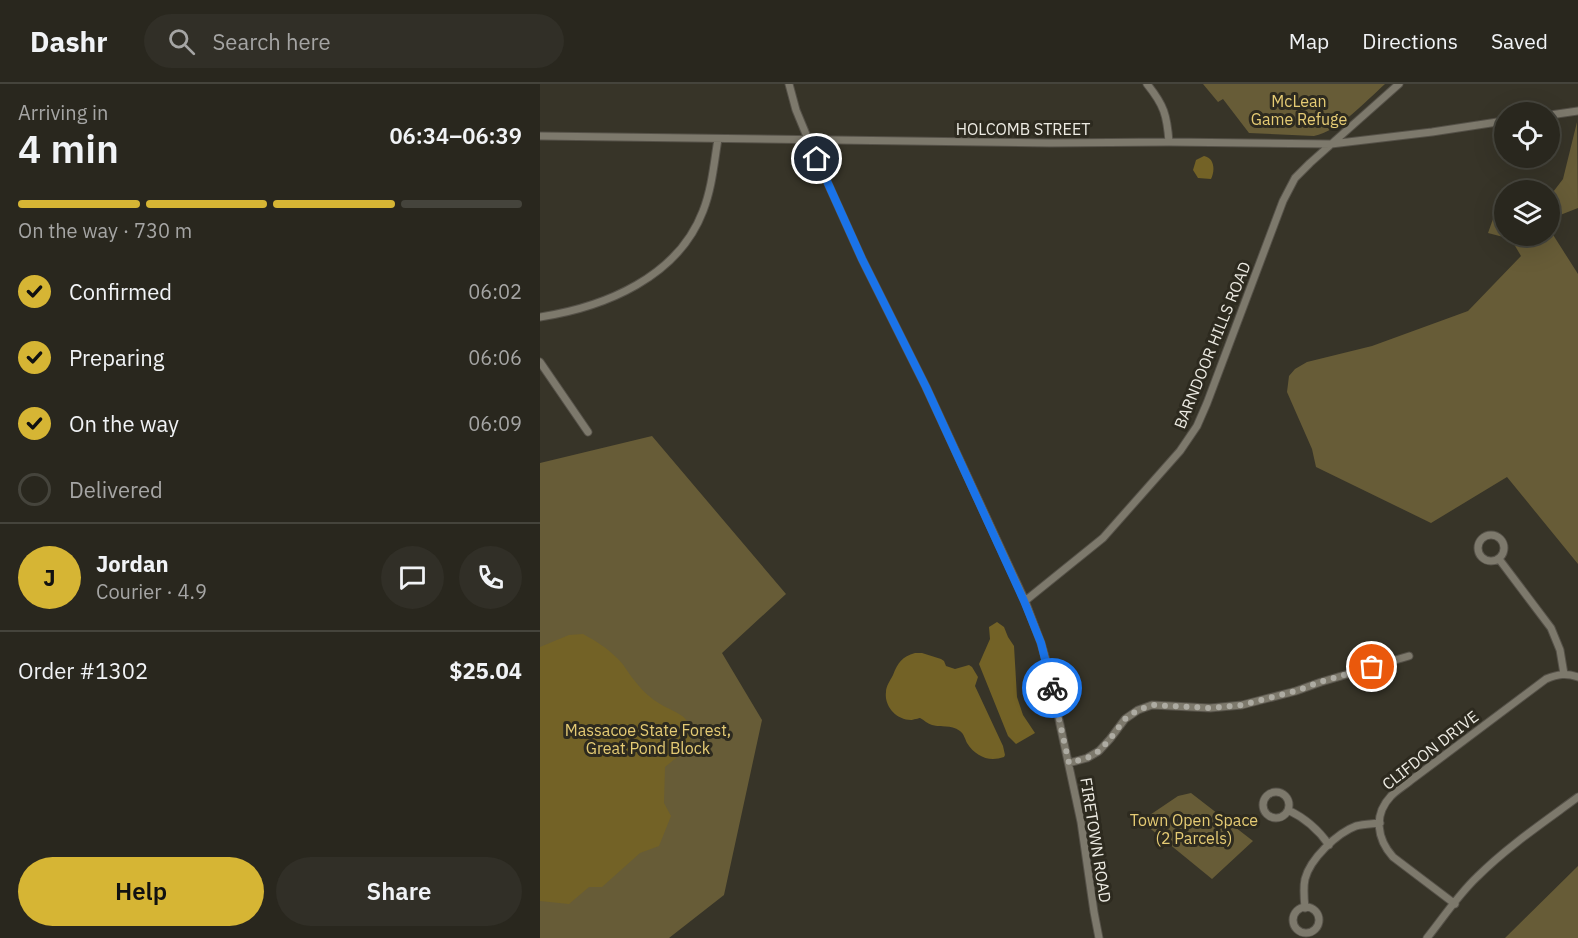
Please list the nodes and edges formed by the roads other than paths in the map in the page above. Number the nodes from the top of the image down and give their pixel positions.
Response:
1 (789, 84) edge
2 (1147, 84) edge
3 (1399, 84) edge
4 (1578, 111) edge
5 (1560, 114) edge
6 (1494, 123) edge
7 (540, 136) edge
8 (718, 139) junction
9 (808, 139) junction
10 (1169, 142) junction
11 (1331, 144) junction
12 (540, 317) edge
13 (540, 362) edge
14 (588, 432) dead end
15 (1499, 559) dead end
16 (1024, 601) junction
17 (1409, 656) dead end
18 (1564, 674) junction
19 (1578, 677) edge
20 (1069, 763) junction
21 (1578, 797) edge
22 (1288, 810) dead end
23 (1380, 823) junction
24 (1329, 845) junction
25 (1455, 904) junction
26 (1305, 908) dead end
27 (1100, 938) edge
28 (1427, 938) edge

1 - 9 street, FIRETOWN ROAD
2 - 10 street
3 - 11 street, BARNDOOR HILLS ROAD
4 - 5 street
6 - 11 street, HOLCOMB STREET
7 - 8 street, HOLCOMB STREET
8 - 9 street, HOLCOMB STREET
8 - 12 street
9 - 10 street, HOLCOMB STREET
9 - 16 street, FIRETOWN ROAD
10 - 11 street, HOLCOMB STREET
11 - 16 street, BARNDOOR HILLS ROAD
13 - 14 street
15 - 18 street
16 - 20 street, FIRETOWN ROAD
17 - 20 street
18 - 19 street
18 - 23 street, CLIFDON DRIVE
20 - 27 street, FIRETOWN ROAD
21 - 25 street
22 - 24 street
23 - 24 street
23 - 25 street
24 - 26 street
25 - 28 street

